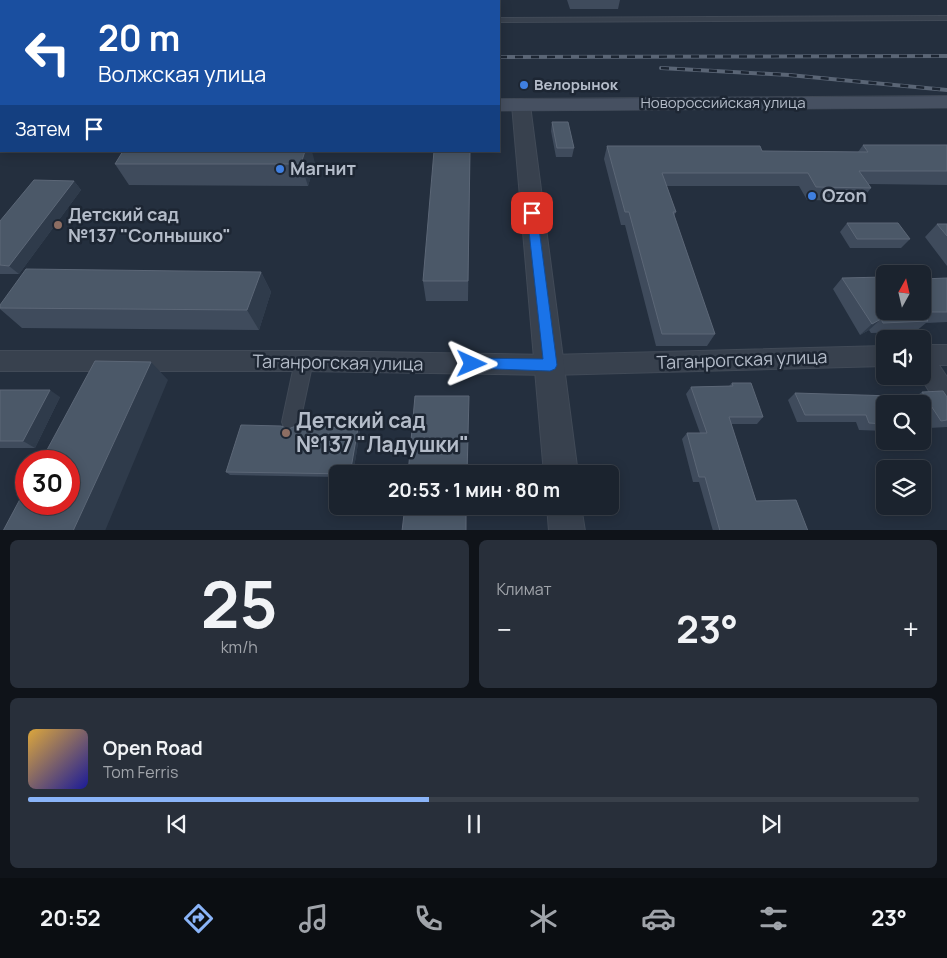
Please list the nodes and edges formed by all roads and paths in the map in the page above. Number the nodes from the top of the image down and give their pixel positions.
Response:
1 (947, 18) edge
2 (500, 20) edge
3 (947, 102) edge
4 (500, 105) edge
5 (521, 105) junction
6 (931, 355) edge
7 (947, 355) edge
8 (876, 356) edge
9 (0, 361) edge
10 (304, 361) junction
11 (550, 365) junction
12 (931, 374) edge
13 (947, 398) edge
14 (291, 422) dead end
15 (560, 465) edge
16 (565, 515) edge
17 (567, 530) edge

1 - 2 lane
3 - 5 main road, Новороссийская улица
4 - 5 main road, Новороссийская улица
5 - 11 street
6 - 7 street
8 - 11 street, Таганрогская улица
9 - 10 street, Таганрогская улица
10 - 11 street, Таганрогская улица
10 - 14 street
11 - 15 street
12 - 13 street
16 - 17 street

